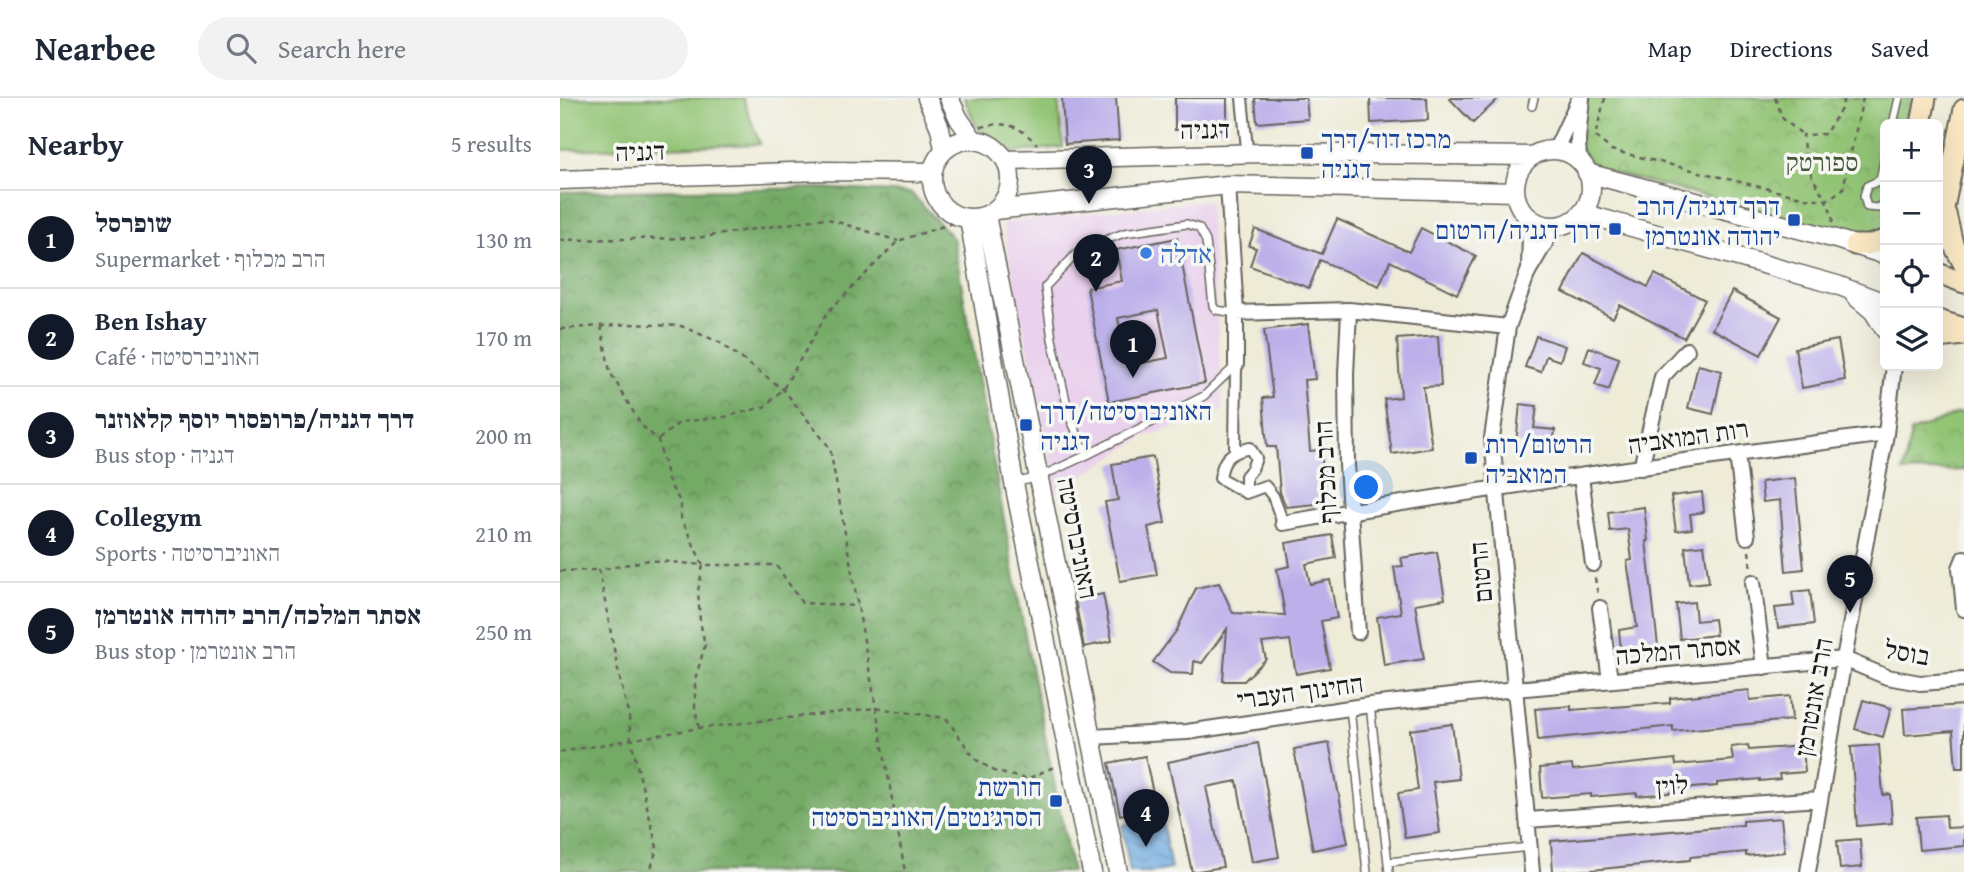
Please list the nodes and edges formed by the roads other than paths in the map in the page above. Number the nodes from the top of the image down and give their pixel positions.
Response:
1 (927, 98) edge
2 (949, 98) edge
3 (1242, 98) edge
4 (1581, 98) edge
5 (1899, 98) edge
6 (1926, 98) edge
7 (1964, 109) edge
8 (1894, 119) edge
9 (1922, 119) edge
10 (973, 139) junction
11 (944, 149) junction
12 (1247, 149) dead end
13 (1555, 150) junction
14 (1533, 156) junction
15 (1005, 160) junction
16 (1583, 167) junction
17 (932, 172) junction
18 (560, 180) edge
19 (1880, 180) edge
20 (1228, 185) junction
21 (1515, 192) junction
22 (1944, 203) junction
23 (1880, 206) edge
24 (1943, 209) edge
25 (1582, 212) junction
26 (983, 214) junction
27 (1525, 214) junction
28 (1558, 226) junction
29 (1880, 241) edge
30 (1855, 245) junction
31 (1880, 253) edge
32 (1964, 265) edge
33 (1528, 272) junction
34 (1943, 275) edge
35 (1964, 283) edge
36 (1837, 285) junction
37 (1880, 301) edge
38 (1349, 310) junction
39 (1236, 313) junction
40 (1880, 322) edge
41 (1943, 322) edge
42 (1508, 327) junction
43 (1964, 328) edge
44 (1964, 335) edge
45 (1943, 337) edge
46 (1687, 350) dead end
47 (1236, 365) junction
48 (1893, 371) edge
49 (1886, 434) junction
50 (1235, 451) junction
51 (1737, 454) junction
52 (1087, 455) junction
53 (1641, 468) junction
54 (1039, 477) junction
55 (1581, 477) junction
56 (1014, 483) junction
57 (1497, 489) junction
58 (1246, 493) junction
59 (1351, 512) junction
60 (1283, 523) joint
61 (1748, 537) road end
62 (1964, 558) edge
63 (1593, 564) road end
64 (1753, 582) road end
65 (1600, 608) road end
66 (1964, 609) edge
67 (1358, 632) dead end
68 (1844, 660) junction
69 (1764, 667) junction
70 (1610, 680) junction
71 (1964, 680) edge
72 (1515, 689) junction
73 (1370, 705) junction
74 (1350, 708) junction
75 (1091, 737) junction
76 (1820, 799) junction
77 (1528, 820) junction
78 (1530, 847) junction
79 (1388, 862) junction
80 (1092, 872) edge
81 (1118, 872) edge
82 (1367, 872) edge
83 (1389, 872) edge
84 (1532, 872) edge
85 (1808, 872) edge

1 - 11 street
2 - 10 street
3 - 12 street
4 - 13 street
4 - 16 street
5 - 8 lane
6 - 9 main road
7 - 22 main road
10 - 11 street
10 - 15 street
11 - 17 street
13 - 14 street
13 - 16 street
14 - 15 street, דגניה
14 - 21 street
15 - 26 street
16 - 25 street
16 - 30 street
17 - 18 street, דגניה
17 - 26 street
19 - 23 lane
20 - 21 street
20 - 26 street
20 - 39 street
21 - 27 street
22 - 24 main road
22 - 32 main road
25 - 28 street
25 - 36 street
26 - 54 street, האוניברסיטה
26 - 56 street, האוניברסיטה
27 - 28 street
27 - 33 street, הרטום
28 - 33 street, הרטום
29 - 30 main road
30 - 31 street
33 - 42 street, הרטום
34 - 35 main road
36 - 37 street
36 - 40 street
38 - 39 street
38 - 42 street
38 - 59 street, הרב מכלוף
39 - 47 street
39 - 52 lane
41 - 43 main road
42 - 57 street, הרטום
44 - 45 main road
46 - 53 street
47 - 50 street
47 - 52 lane
48 - 49 street, הרב אונטרמן
49 - 51 street, רות המואביה
49 - 68 street, הרב אונטרמן
50 - 58 street
50 - 58 street
51 - 53 street, רות המואביה
51 - 61 street
52 - 54 lane
53 - 55 street, רות המואביה
54 - 56 lane
54 - 75 street, האוניברסיטה
55 - 57 street, רות המואביה
55 - 63 street
56 - 80 street, האוניברסיטה
57 - 59 street, רות המואביה
57 - 72 street, הרטום
58 - 60 street
59 - 60 street, רות המואביה
59 - 67 street, הרב מכלוף
62 - 66 street
64 - 69 street
65 - 70 street
68 - 69 street, אסתר המלכה
68 - 71 street, בוסל
68 - 76 street, הרב אונטרמן
69 - 70 street, אסתר המלכה
70 - 72 street, אסתר המלכה
72 - 73 street, החינוך העברי
72 - 77 street, הרטום
73 - 74 street, החינוך העברי
73 - 79 lane
74 - 75 street, החינוך העברי
74 - 82 lane
75 - 81 street, האוניברסיטה
76 - 77 street, לוין
76 - 85 street, הרב אונטרמן
77 - 78 street, הרטום
78 - 79 lane
78 - 84 street, הרטום
79 - 83 lane

